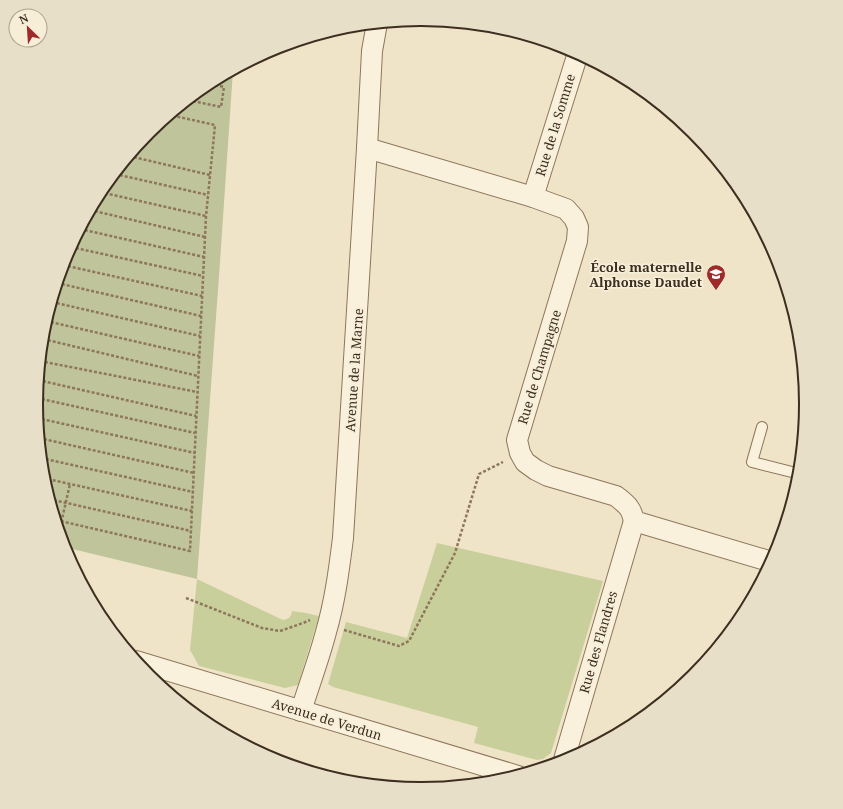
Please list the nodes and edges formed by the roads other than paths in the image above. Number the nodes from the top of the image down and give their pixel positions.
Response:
1 (376, 29) edge
2 (576, 59) edge
3 (368, 148) junction
4 (533, 197) junction
5 (762, 427) dead end
6 (794, 472) edge
7 (634, 521) junction
8 (766, 560) edge
9 (147, 664) edge
10 (301, 711) junction
11 (566, 754) edge
12 (508, 773) edge

1 - 3 street, Avenue de la Marne
2 - 4 street, Rue de la Somme
3 - 4 street, Rue de Champagne
3 - 10 street, Avenue de la Marne
4 - 7 street, Rue de Champagne
5 - 6 lane
7 - 8 street
7 - 11 street, Rue des Flandres
9 - 10 street, Avenue de Verdun
10 - 12 street, Avenue de Verdun

